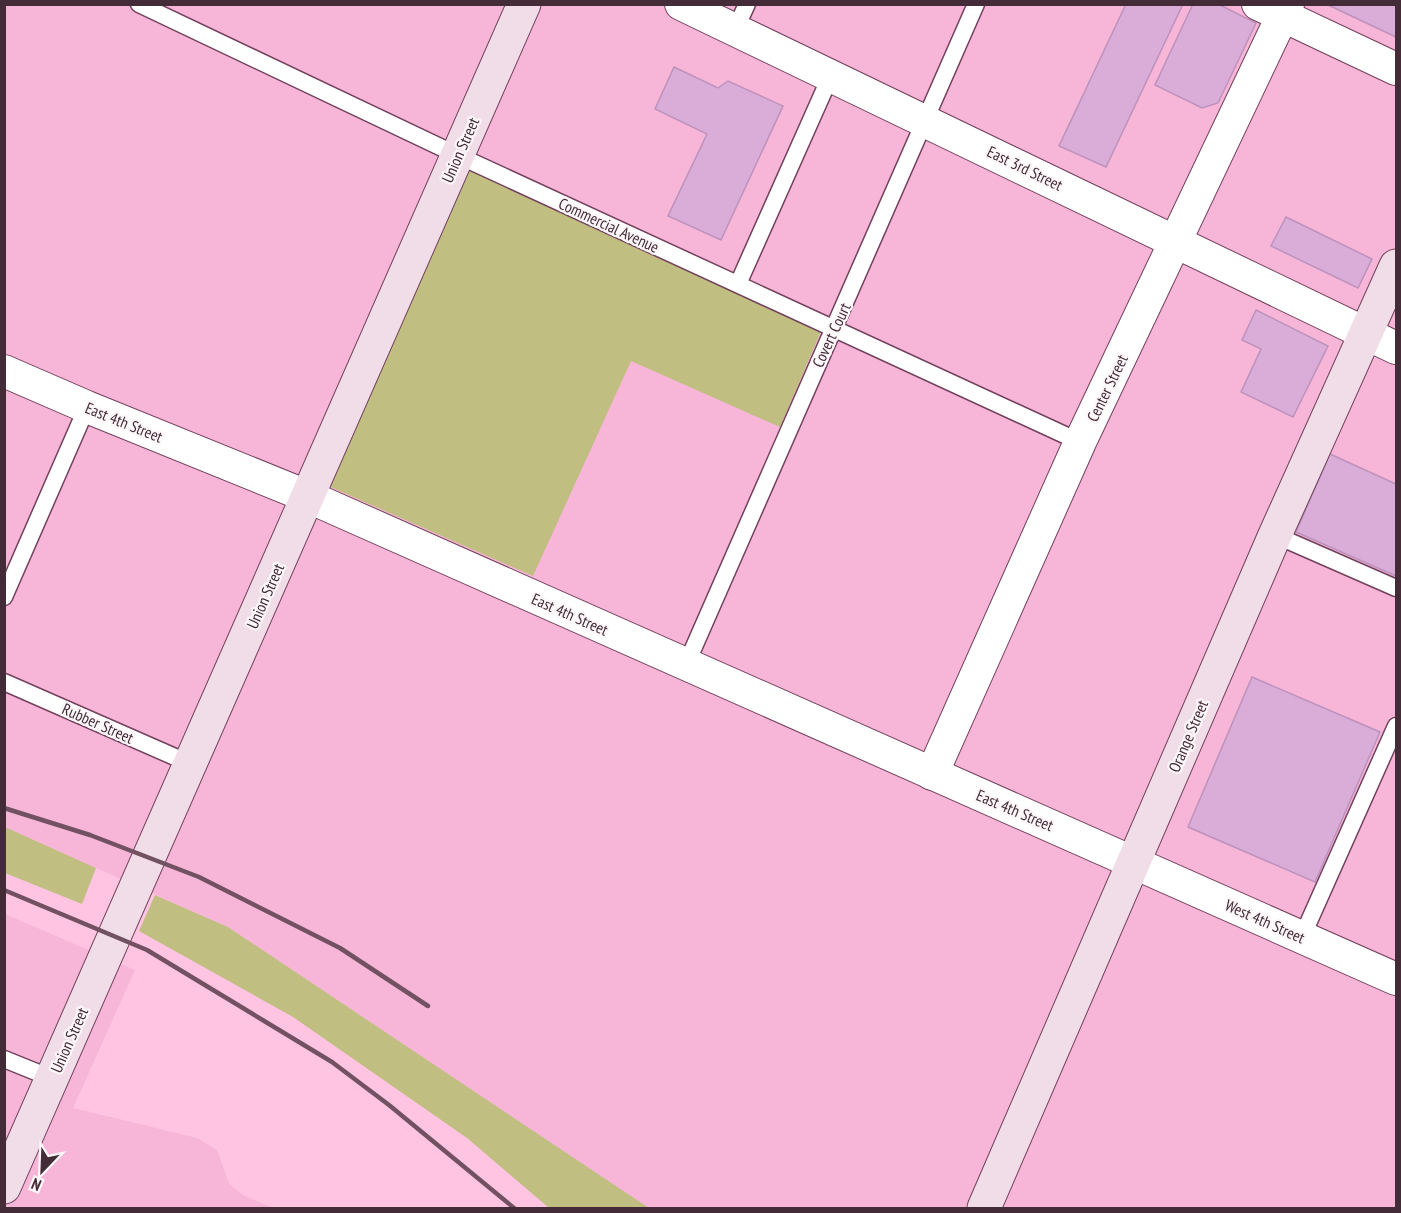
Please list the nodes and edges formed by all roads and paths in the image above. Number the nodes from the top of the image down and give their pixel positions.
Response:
1 (139, 4) edge
2 (524, 4) edge
3 (681, 4) edge
4 (976, 4) edge
5 (1276, 8) edge
6 (741, 17) edge
7 (1396, 69) edge
8 (831, 75) junction
9 (927, 120) junction
10 (457, 155) junction
11 (1177, 241) junction
12 (1396, 267) edge
13 (738, 284) junction
14 (834, 328) junction
15 (1366, 334) junction
16 (1396, 348) edge
17 (4, 370) edge
18 (87, 407) junction
19 (1080, 442) junction
20 (309, 497) junction
21 (1275, 535) junction
22 (1396, 588) edge
23 (4, 597) edge
24 (686, 665) junction
25 (4, 682) edge
26 (1396, 726) edge
27 (191, 764) junction
28 (932, 774) junction
29 (1134, 862) junction
30 (1302, 937) junction
31 (1396, 980) edge
32 (4, 1059) edge
33 (51, 1078) junction
34 (4, 1186) edge
35 (984, 1209) edge

1 - 10 lane, Commercial Avenue
2 - 10 main road, Union Street
3 - 6 street, East 3rd Street
4 - 9 lane, Covert Court
5 - 7 street
5 - 11 street, Center Street
6 - 8 street, East 3rd Street
8 - 9 street, East 3rd Street
8 - 13 lane
9 - 11 street, East 3rd Street
9 - 14 lane, Covert Court
10 - 13 lane, Commercial Avenue
10 - 20 main road, Union Street
11 - 15 street, East 3rd Street
11 - 19 street, Center Street
12 - 15 main road, Orange Street
13 - 14 lane, Commercial Avenue
14 - 19 lane, Commercial Avenue
14 - 24 lane, Covert Court
15 - 16 street, East 3rd Street
15 - 21 main road, Orange Street
17 - 18 street, East 4th Street
18 - 20 street, East 4th Street
18 - 23 lane
19 - 28 street, Center Street
20 - 24 street, East 4th Street
20 - 27 main road, Union Street
21 - 22 lane
21 - 29 main road, Orange Street
24 - 28 street, East 4th Street
25 - 27 lane, Rubber Street
26 - 30 lane
27 - 33 main road, Union Street
28 - 29 street, East 4th Street
29 - 30 street, West 4th Street
29 - 35 main road, Orange Street
30 - 31 street, West 4th Street
32 - 33 lane
33 - 34 main road, Union Street

